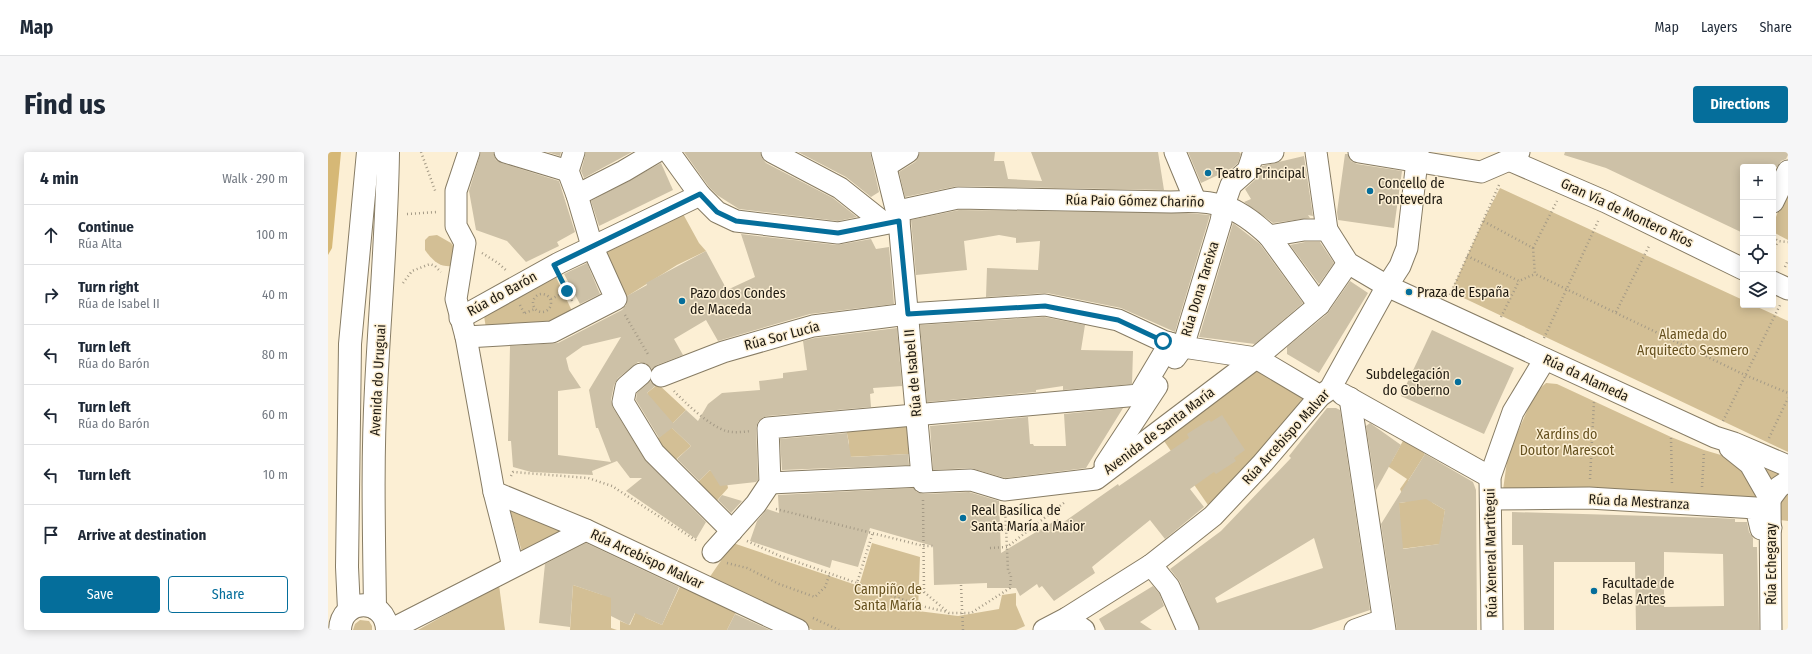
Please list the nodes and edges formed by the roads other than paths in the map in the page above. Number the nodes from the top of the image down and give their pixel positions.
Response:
1 (388, 152) edge
2 (469, 152) edge
3 (505, 152) edge
4 (656, 152) edge
5 (669, 152) edge
6 (772, 152) edge
7 (908, 152) edge
8 (1175, 152) edge
9 (1316, 152) edge
10 (1359, 152) edge
11 (1259, 153) edge
12 (368, 156) edge
13 (1514, 156) edge
14 (1417, 157) edge
15 (884, 159) edge
16 (571, 162) edge
17 (1788, 171) edge
18 (577, 194) junction
19 (700, 194) junction
20 (1195, 200) junction
21 (1774, 200) edge
22 (1224, 205) junction
23 (894, 218) junction
24 (1327, 230) junction
25 (1269, 236) junction
26 (592, 246) junction
27 (1348, 263) junction
28 (1740, 267) edge
29 (1387, 286) junction
30 (1776, 286) edge
31 (1784, 297) edge
32 (1319, 305) junction
33 (908, 314) junction
34 (461, 318) junction
35 (1176, 345) junction
36 (1544, 350) junction
37 (1256, 358) junction
38 (641, 374) dead end
39 (661, 376) dead end
40 (1325, 392) junction
41 (1139, 396) junction
42 (1350, 398) junction
43 (917, 415) junction
44 (1714, 436) junction
45 (1133, 441) junction
46 (1788, 466) edge
47 (1490, 477) junction
48 (922, 479) junction
49 (1096, 479) joint
50 (1788, 481) edge
51 (770, 483) junction
52 (494, 492) junction
53 (1491, 499) junction
54 (1770, 499) junction
55 (1772, 528) junction
56 (586, 530) junction
57 (732, 531) junction
58 (717, 557) road end
59 (1152, 565) junction
60 (514, 566) junction
61 (375, 608) junction
62 (349, 610) junction
63 (804, 624) edge
64 (1075, 624) edge
65 (1384, 625) edge
66 (340, 630) edge
67 (389, 630) edge
68 (1044, 630) edge
69 (1188, 630) edge
70 (1355, 630) edge
71 (1492, 630) edge
72 (1771, 630) edge

1 - 61 highway, Avenida do Uruguai
2 - 34 street
3 - 16 street
4 - 18 street
5 - 19 street
6 - 23 street
7 - 15 street
8 - 20 street
9 - 24 street
10 - 14 street
11 - 22 street, Rúa Dona Tareixa
12 - 62 highway, Avenida do Uruguai
13 - 14 street
13 - 28 street, Gran Vía de Montero Ríos
14 - 29 street, Rúa Arcebispo Malvar
15 - 23 street, Rúa de Isabel II
16 - 18 street
17 - 21 street
18 - 26 street
19 - 23 street
19 - 26 street, Rúa do Barón
20 - 22 street, Rúa Paio Gómez Chariño
20 - 23 street, Rúa Paio Gómez Chariño
22 - 25 street, Rúa Paio Gómez Chariño
22 - 35 street, Rúa Dona Tareixa
23 - 33 street, Rúa de Isabel II
24 - 25 street
24 - 27 street
25 - 32 street, Rúa Paio Gómez Chariño
26 - 34 street, Rúa do Barón
26 - 34 street
27 - 29 street
27 - 32 street, Avenida de Santa María
29 - 36 street, Rúa da Alameda
29 - 40 street, Rúa Arcebispo Malvar
30 - 31 street
32 - 37 street, Avenida de Santa María
33 - 35 street, Rúa Sor Lucía
33 - 39 street, Rúa Sor Lucía
33 - 43 street, Rúa de Isabel II
34 - 52 street
35 - 37 street, Rúa Sor Lucía
35 - 41 street
35 - 45 street, Rúa Dona Tareixa
36 - 44 street, Rúa da Alameda
36 - 47 street
37 - 40 street
37 - 45 street, Avenida de Santa María
38 - 57 street
40 - 42 street
40 - 59 street, Rúa Arcebispo Malvar
41 - 43 street
41 - 45 street
42 - 47 street
42 - 65 street
43 - 48 street, Rúa de Isabel II
43 - 51 street
44 - 46 street, Rúa da Alameda
44 - 54 street, Rúa Echegaray
45 - 49 street, Rúa Dona Tareixa
47 - 53 street, Rúa Xeneral Martitegui
48 - 49 street, Avenida de Santa María
48 - 51 street, Avenida de Santa María
50 - 54 street
51 - 57 street
52 - 56 street, Rúa Arcebispo Malvar
52 - 60 street
53 - 55 street, Rúa da Mestranza
53 - 71 street, Rúa Xeneral Martitegui
54 - 55 street, Rúa Echegaray
55 - 72 street, Rúa Echegaray
56 - 60 street
56 - 63 street, Rúa Arcebispo Malvar
57 - 58 street
59 - 64 street, Rúa Arcebispo Malvar
59 - 69 street
60 - 67 street
61 - 62 highway
61 - 67 highway
62 - 66 highway
64 - 68 street, Rúa Arcebispo Malvar
65 - 70 street

